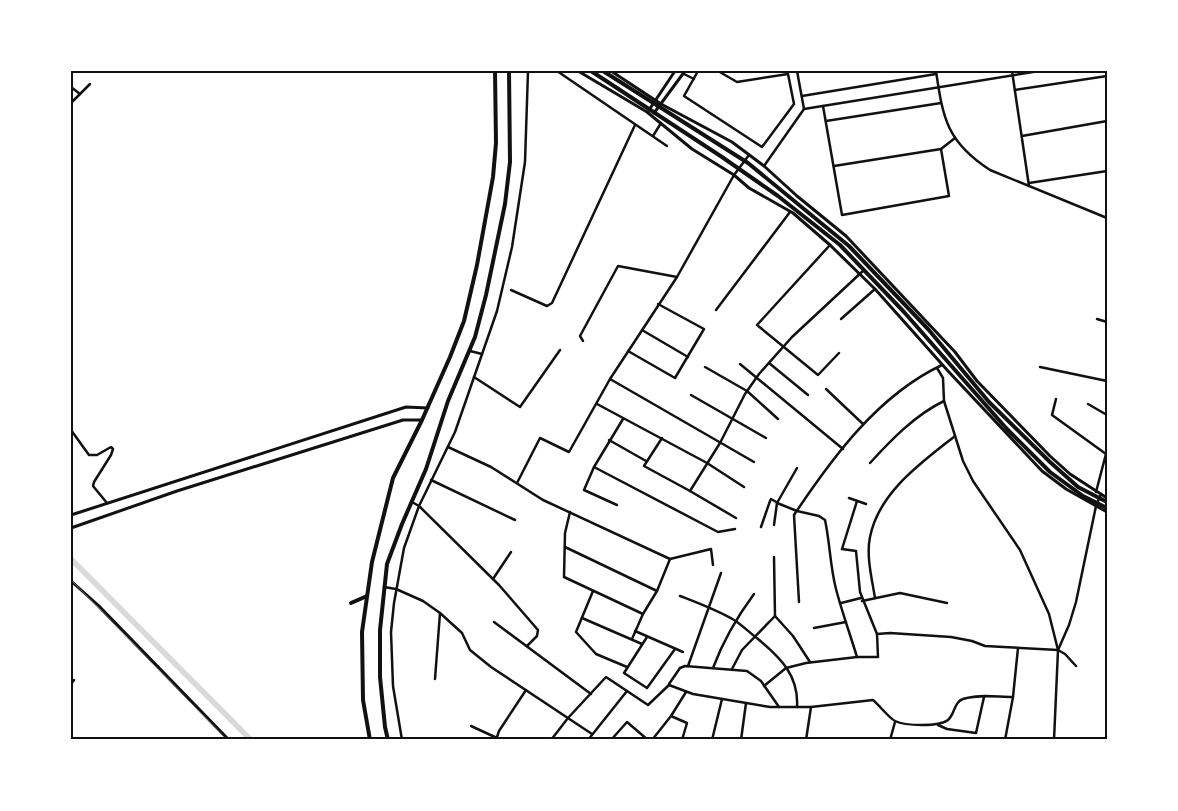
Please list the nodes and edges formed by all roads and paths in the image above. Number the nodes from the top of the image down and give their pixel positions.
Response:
1 (495, 71) edge
2 (509, 71) edge
3 (528, 71) edge
4 (557, 71) edge
5 (578, 71) edge
6 (590, 71) edge
7 (603, 71) edge
8 (610, 71) edge
9 (674, 71) edge
10 (698, 71) edge
11 (718, 71) edge
12 (797, 71) edge
13 (1012, 71) edge
14 (1038, 71) edge
15 (685, 72) edge
16 (936, 73) edge
17 (1013, 76) junction
18 (1107, 76) edge
19 (694, 79) junction
20 (90, 84) dead end
21 (71, 87) edge
22 (938, 88) junction
23 (1015, 90) junction
24 (80, 94) junction
25 (802, 96) junction
26 (655, 100) junction
27 (71, 103) edge
28 (941, 103) junction
29 (661, 104) junction
30 (823, 106) junction
31 (804, 109) junction
32 (647, 112) junction
33 (651, 117) junction
34 (826, 121) junction
35 (1107, 121) edge
36 (662, 123) junction
37 (635, 125) junction
38 (653, 136) junction
39 (1022, 136) junction
40 (955, 138) junction
41 (667, 146) dead end
42 (941, 149) junction
43 (749, 155) junction
44 (764, 166) junction
45 (834, 166) junction
46 (1107, 171) edge
47 (734, 175) junction
48 (1029, 184) junction
49 (790, 212) junction
50 (1107, 218) edge
51 (830, 245) junction
52 (871, 263) junction
53 (859, 274) junction
54 (677, 277) junction
55 (875, 289) junction
56 (511, 290) dead end
57 (658, 304) junction
58 (716, 310) dead end
59 (841, 319) dead end
60 (1097, 319) dead end
61 (1107, 322) edge
62 (641, 330) junction
63 (583, 341) dead end
64 (783, 347) junction
65 (560, 350) dead end
66 (470, 351) junction
67 (628, 351) junction
68 (839, 353) dead end
69 (482, 354) junction
70 (688, 357) junction
71 (769, 363) junction
72 (740, 364) dead end
73 (944, 364) junction
74 (964, 364) junction
75 (1040, 367) dead end
76 (705, 368) dead end
77 (937, 368) junction
78 (952, 374) junction
79 (474, 377) junction
80 (757, 377) junction
81 (610, 379) junction
82 (1107, 381) edge
83 (826, 389) dead end
84 (747, 391) junction
85 (691, 395) dead end
86 (808, 395) dead end
87 (1056, 400) dead end
88 (944, 401) junction
89 (597, 404) junction
90 (1088, 404) dead end
91 (428, 408) junction
92 (1107, 415) edge
93 (732, 418) junction
94 (623, 419) junction
95 (778, 419) dead end
96 (422, 420) junction
97 (863, 424) junction
98 (71, 430) edge
99 (954, 436) junction
100 (662, 438) junction
101 (766, 438) dead end
102 (609, 440) junction
103 (720, 443) junction
104 (448, 447) junction
105 (843, 449) junction
106 (1106, 452) edge
107 (646, 462) junction
108 (754, 462) dead end
109 (707, 463) junction
110 (870, 464) dead end
111 (594, 467) junction
112 (797, 468) dead end
113 (431, 480) junction
114 (517, 483) junction
115 (744, 487) dead end
116 (690, 490) junction
117 (1096, 492) junction
118 (1101, 494) junction
119 (848, 498) dead end
120 (1107, 498) edge
121 (857, 500) junction
122 (412, 502) junction
123 (1107, 502) edge
124 (107, 503) junction
125 (778, 503) junction
126 (866, 504) dead end
127 (617, 505) dead end
128 (419, 506) junction
129 (1096, 506) junction
130 (1107, 508) edge
131 (797, 511) junction
132 (570, 512) junction
133 (1107, 512) edge
134 (71, 515) edge
135 (736, 518) dead end
136 (515, 520) dead end
137 (774, 524) dead end
138 (761, 526) dead end
139 (71, 528) edge
140 (735, 529) dead end
141 (565, 547) junction
142 (511, 552) dead end
143 (774, 557) dead end
144 (670, 559) junction
145 (713, 565) dead end
146 (721, 573) dead end
147 (493, 579) junction
148 (71, 580) edge
149 (384, 586) junction
150 (396, 589) junction
151 (593, 591) junction
152 (657, 591) junction
153 (754, 594) dead end
154 (367, 596) junction
155 (680, 596) dead end
156 (875, 598) junction
157 (862, 600) junction
158 (799, 602) dead end
159 (352, 603) dead end
160 (840, 603) junction
161 (946, 603) dead end
162 (709, 608) junction
163 (440, 613) junction
164 (643, 614) junction
165 (775, 616) junction
166 (582, 618) junction
167 (735, 620) junction
168 (494, 622) dead end
169 (846, 622) junction
170 (814, 628) dead end
171 (635, 631) junction
172 (877, 634) junction
173 (647, 637) junction
174 (755, 637) junction
175 (632, 638) junction
176 (642, 644) junction
177 (527, 646) junction
178 (1018, 648) junction
179 (674, 649) junction
180 (1058, 650) junction
181 (683, 652) dead end
182 (857, 657) junction
183 (810, 662) junction
184 (688, 666) junction
185 (1076, 666) dead end
186 (627, 667) junction
187 (713, 668) junction
188 (786, 668) junction
189 (732, 669) junction
190 (436, 678) dead end
191 (74, 680) dead end
192 (71, 684) edge
193 (669, 685) junction
194 (764, 686) junction
195 (526, 690) junction
196 (627, 691) junction
197 (686, 692) junction
198 (591, 694) junction
199 (1013, 696) junction
200 (984, 697) junction
201 (722, 699) junction
202 (746, 703) junction
203 (779, 707) junction
204 (797, 707) junction
205 (811, 707) junction
206 (671, 716) junction
207 (568, 718) junction
208 (895, 721) junction
209 (937, 724) junction
210 (471, 726) dead end
211 (592, 734) junction
212 (496, 739) edge
213 (229, 740) edge
214 (370, 740) edge
215 (388, 740) edge
216 (402, 740) edge
217 (551, 740) edge
218 (588, 740) edge
219 (612, 740) edge
220 (650, 740) edge
221 (682, 740) edge
222 (712, 740) edge
223 (741, 740) edge
224 (806, 740) edge
225 (890, 740) edge
226 (1005, 740) edge
227 (1054, 740) edge

1 - 91 main road
2 - 66 main road
3 - 69 street
4 - 37 street
5 - 32 street
6 - 130 main road
7 - 123 main road
8 - 26 street
9 - 26 street
10 - 19 street
11 - 19 street
12 - 25 street
13 - 17 street
14 - 17 street
15 - 19 street
15 - 29 street
16 - 22 street
16 - 25 street
17 - 22 street
17 - 23 street
18 - 23 street
20 - 24 street
21 - 24 street
22 - 28 street
22 - 30 street
23 - 39 street
24 - 27 street
25 - 31 street
26 - 29 street
26 - 32 street
28 - 34 street
28 - 40 street
29 - 33 street
29 - 43 street
30 - 31 street
30 - 34 street
31 - 44 street
32 - 33 street
33 - 36 street
34 - 45 street
35 - 39 street
36 - 38 street
36 - 47 street
37 - 38 street
37 - 56 street
38 - 41 street
39 - 48 street
40 - 42 street
40 - 48 street
42 - 45 street
42 - 45 street
43 - 44 street
43 - 47 street
44 - 52 street
46 - 48 street
47 - 49 street
47 - 54 street
48 - 50 street
49 - 51 street
49 - 58 street
51 - 53 street
51 - 64 street
52 - 53 street
52 - 74 street
53 - 55 street
53 - 64 street
54 - 57 street
54 - 63 street
55 - 59 street
55 - 73 street
57 - 62 street
57 - 70 street
60 - 61 street
62 - 67 street
62 - 70 street
64 - 68 street
64 - 71 street
65 - 79 street
66 - 69 street
66 - 122 main road
67 - 70 street
67 - 81 street
69 - 79 street
71 - 80 street
71 - 86 street
72 - 80 street
73 - 77 street
73 - 78 street
74 - 78 street
74 - 117 street
75 - 82 street
76 - 84 street
77 - 88 street
77 - 97 street
78 - 129 street
79 - 104 street
80 - 84 street
80 - 105 street
81 - 89 street
81 - 103 street
83 - 97 street
84 - 93 street
84 - 95 street
85 - 93 street
87 - 106 street
88 - 99 street
88 - 110 street
89 - 94 street
89 - 114 street
90 - 92 street
91 - 96 main road
91 - 124 street
93 - 101 street
93 - 103 street
94 - 100 street
94 - 102 street
96 - 139 street
96 - 154 main road
97 - 105 street
98 - 124 street
99 - 156 street
99 - 180 street
100 - 107 street
100 - 109 street
102 - 107 street
102 - 111 street
103 - 108 street
103 - 109 street
104 - 113 street
104 - 114 street
105 - 131 street
106 - 117 street
107 - 116 street
109 - 115 street
109 - 116 street
111 - 127 street
111 - 140 street
112 - 125 street
113 - 128 street
113 - 136 street
114 - 132 street
116 - 135 street
117 - 118 street
118 - 120 street
118 - 129 street
119 - 121 street
121 - 126 street
121 - 157 street
122 - 128 street
122 - 149 main road
124 - 134 street
125 - 131 street
125 - 137 street
125 - 138 street
128 - 147 street
128 - 150 street
129 - 133 street
129 - 180 street
131 - 158 street
131 - 160 street
132 - 141 street
132 - 144 street
141 - 151 street
141 - 152 street
142 - 147 street
143 - 165 street
144 - 145 street
144 - 152 street
146 - 162 street
147 - 177 street
148 - 213 street
149 - 150 street
149 - 215 main road
150 - 163 street
150 - 216 street
151 - 164 street
151 - 166 street
152 - 164 street
153 - 167 street
154 - 159 main road
154 - 214 main road
155 - 162 street
156 - 157 street
156 - 161 street
157 - 160 street
157 - 172 street
160 - 169 street
162 - 167 street
162 - 184 street
163 - 190 street
163 - 195 street
164 - 171 street
165 - 174 street
165 - 183 street
166 - 175 street
166 - 186 street
167 - 174 street
167 - 187 street
168 - 177 street
169 - 170 street
169 - 182 street
171 - 173 street
171 - 175 street
172 - 178 street
172 - 182 street
173 - 176 street
173 - 179 street
174 - 188 street
174 - 189 street
175 - 176 street
176 - 186 street
177 - 198 street
178 - 180 street
178 - 199 street
179 - 181 street
179 - 186 street
180 - 185 street
180 - 227 street
182 - 183 street
183 - 188 street
184 - 187 street
184 - 193 street
187 - 189 street
188 - 194 street
188 - 204 street
189 - 194 street
191 - 192 street
193 - 196 street
193 - 197 street
194 - 203 street
195 - 207 street
195 - 212 street
196 - 198 street
196 - 211 street
197 - 201 street
197 - 206 street
198 - 207 street
199 - 200 street
199 - 226 street
200 - 209 street
200 - 209 street
201 - 202 street
201 - 222 street
202 - 203 street
202 - 223 street
203 - 204 street
204 - 205 street
205 - 208 street
205 - 224 street
206 - 220 street
206 - 221 street
207 - 211 street
207 - 217 street
208 - 209 street
208 - 225 street
210 - 212 street
211 - 218 street
219 - 220 street

